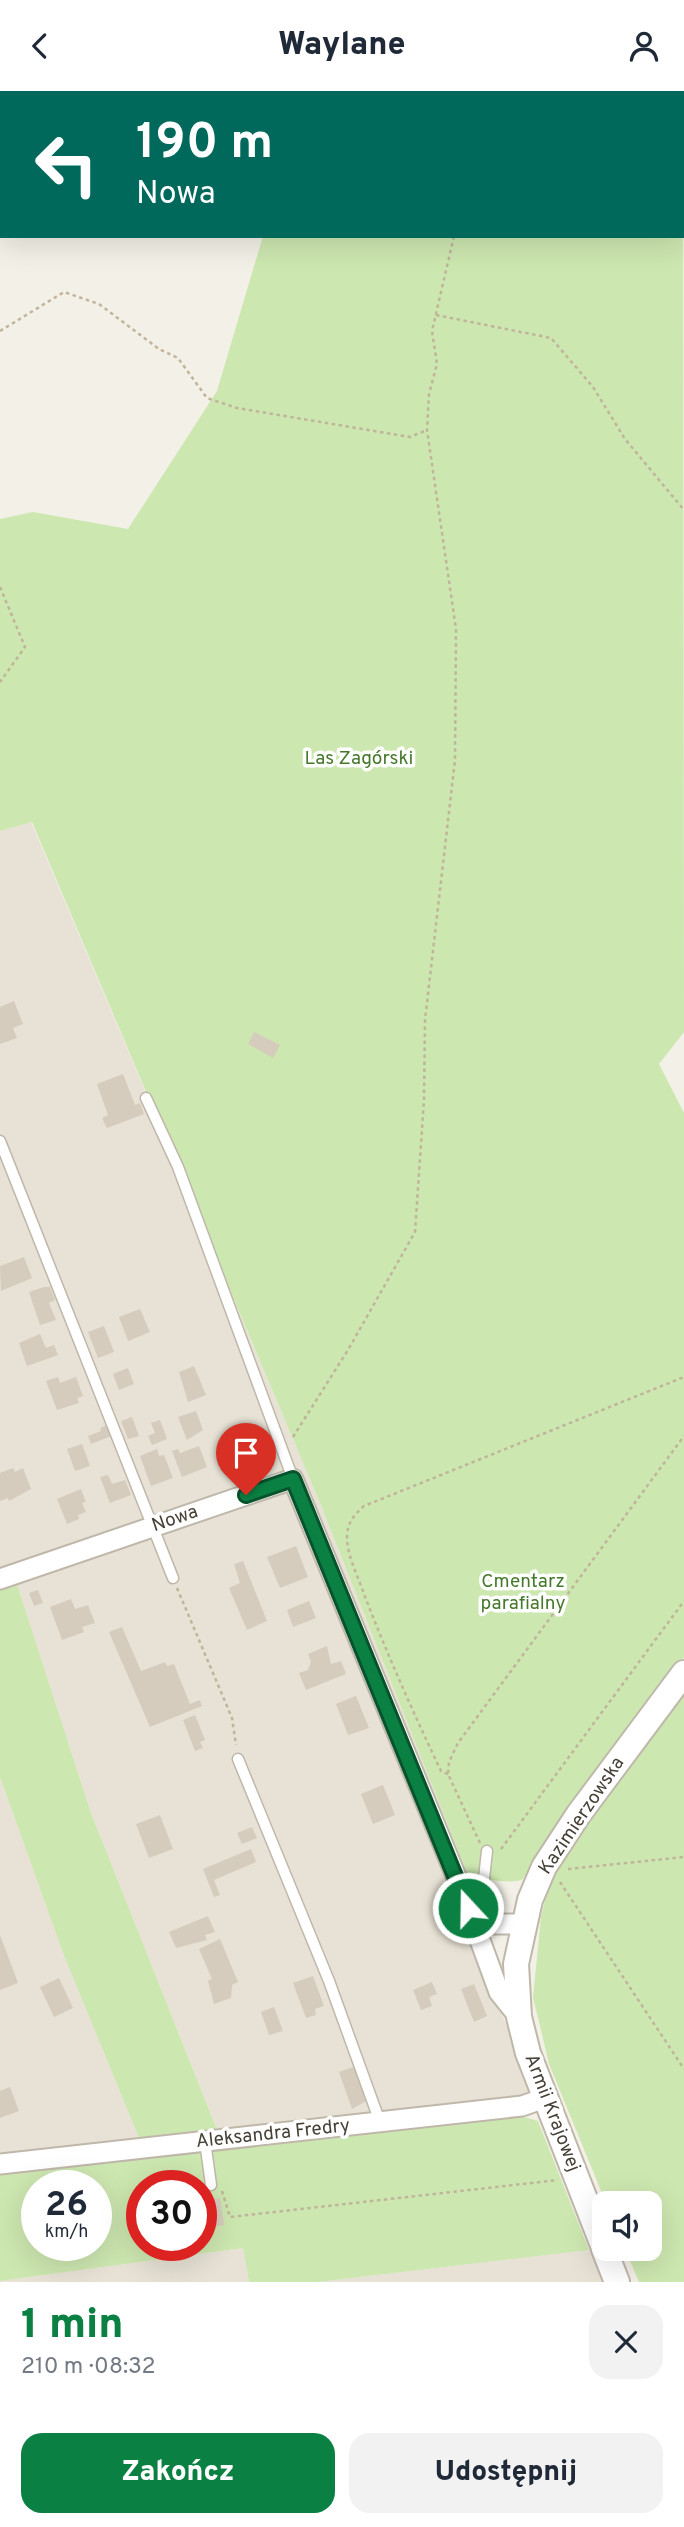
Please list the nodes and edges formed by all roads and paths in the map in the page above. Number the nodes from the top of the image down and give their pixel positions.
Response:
1 (454, 238) edge
2 (436, 315) junction
3 (0, 331) edge
4 (427, 430) junction
5 (684, 510) edge
6 (0, 587) edge
7 (0, 681) edge
8 (146, 1098) dead end
9 (0, 1142) edge
10 (684, 1377) edge
11 (684, 1436) edge
12 (283, 1453) junction
13 (293, 1479) junction
14 (153, 1527) junction
15 (173, 1578) joint
16 (0, 1579) edge
17 (684, 1601) edge
18 (684, 1673) edge
19 (239, 1759) joint
20 (448, 1774) junction
21 (487, 1851) junction
22 (684, 1857) edge
23 (565, 1869) dead end
24 (559, 1881) dead end
25 (480, 1923) junction
26 (523, 1924) junction
27 (519, 2017) junction
28 (684, 2069) edge
29 (545, 2098) junction
30 (380, 2122) junction
31 (205, 2141) junction
32 (0, 2164) edge
33 (209, 2170) edge
34 (561, 2179) dead end
35 (217, 2185) edge
36 (592, 2217) edge
37 (609, 2261) edge
38 (617, 2282) edge

1 - 2 path
2 - 4 path
2 - 5 path
3 - 4 path
4 - 12 path
6 - 7 path
8 - 12 lane
9 - 14 lane
10 - 20 path
11 - 20 path
12 - 13 lane
13 - 14 street, Nowa
13 - 25 street
14 - 15 lane
14 - 16 street, Nowa
15 - 19 path
17 - 21 path
18 - 26 street, Kazimierzowska
19 - 30 lane
20 - 21 path
21 - 25 lane
22 - 23 path
24 - 28 path
25 - 26 street
25 - 27 street
26 - 27 street, Kazimierzowska
27 - 29 street, Armii Krajowej
29 - 30 street, Aleksandra Fredry
29 - 36 street, Armii Krajowej
30 - 31 street, Aleksandra Fredry
31 - 32 street, Aleksandra Fredry
31 - 33 lane
34 - 35 path
37 - 38 street, Armii Krajowej

